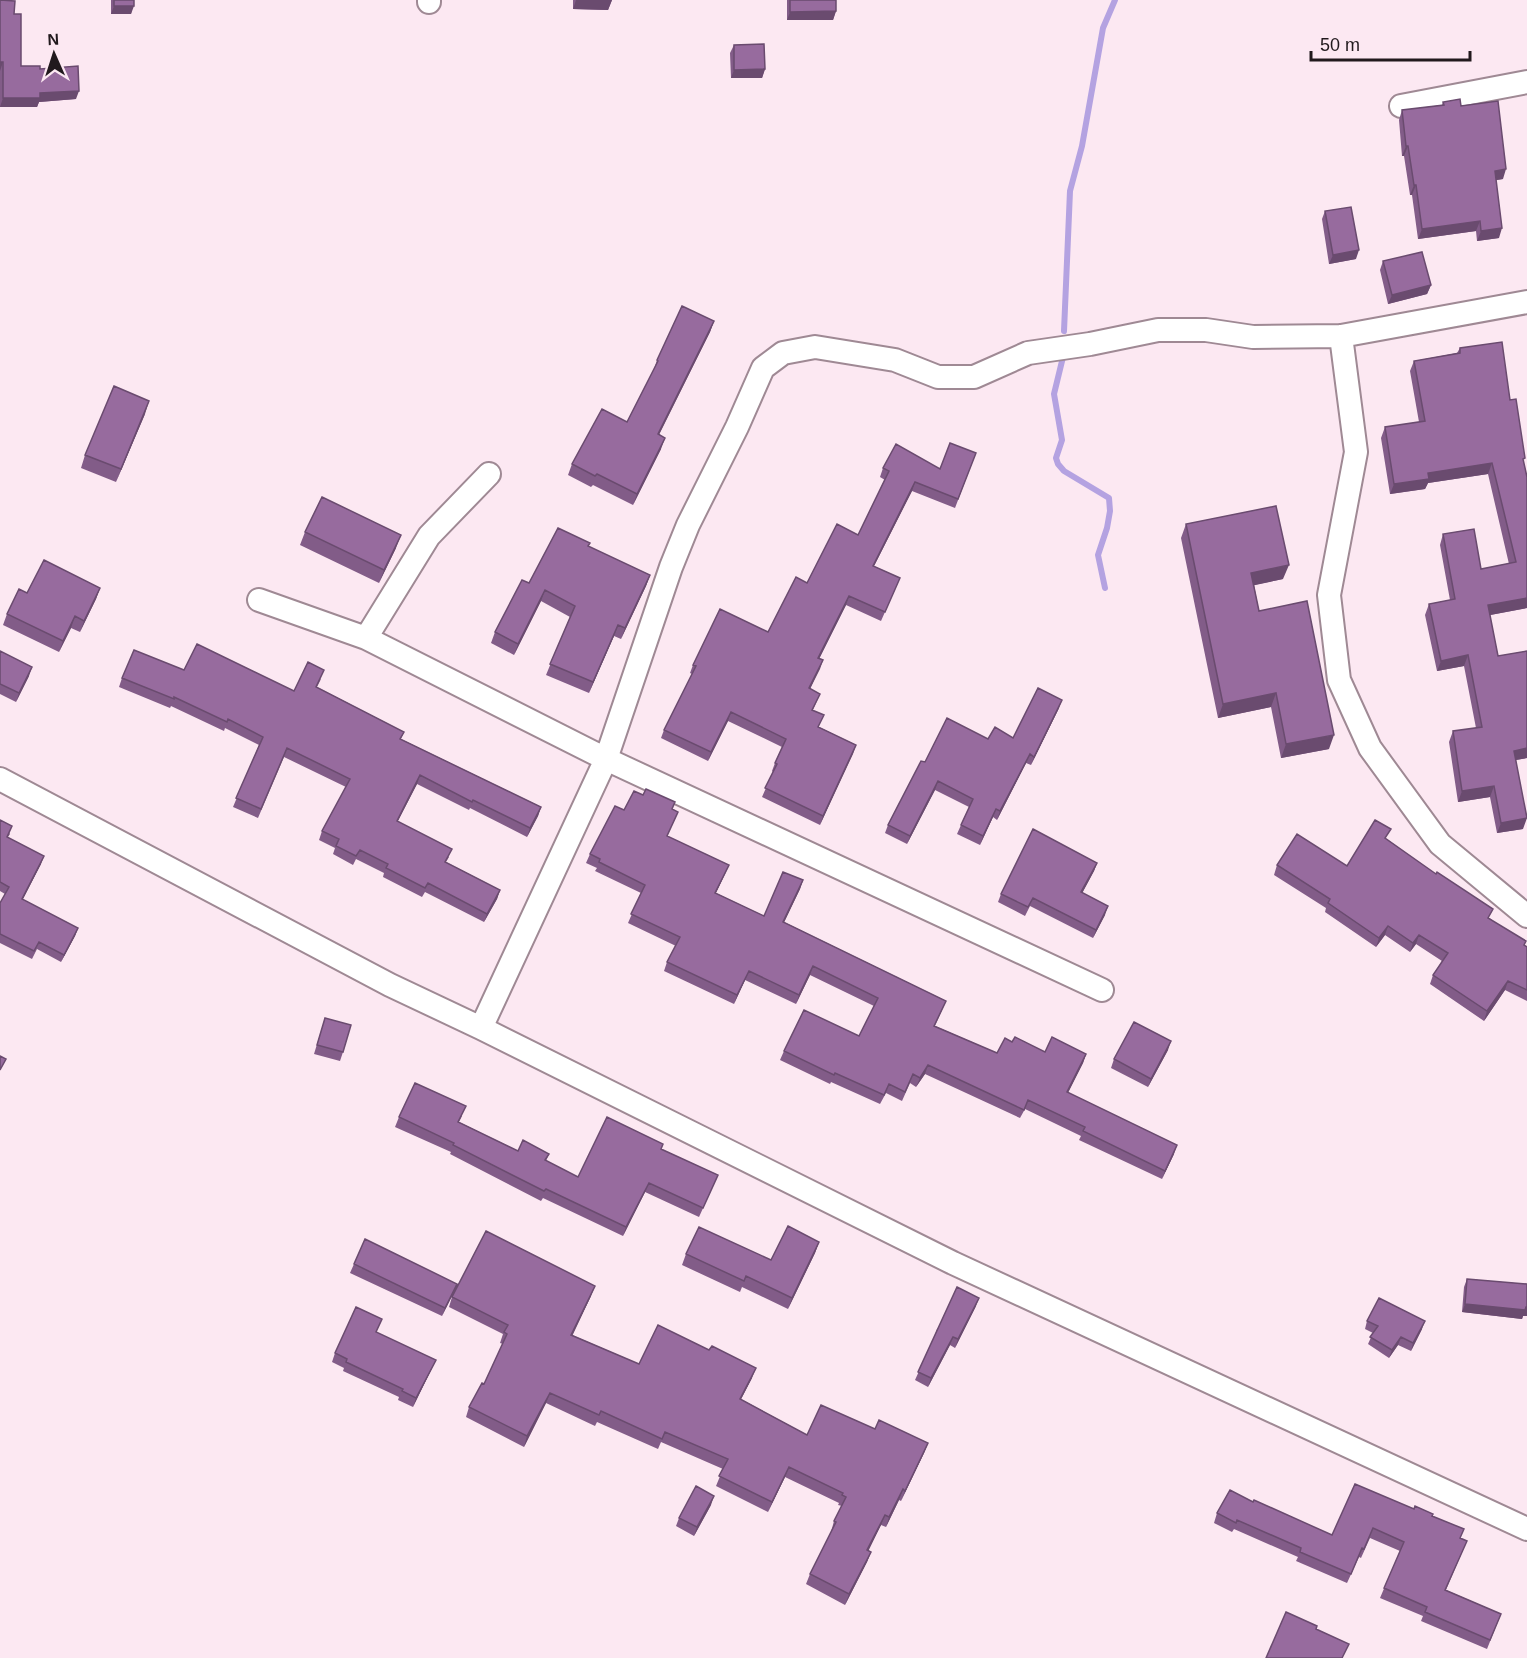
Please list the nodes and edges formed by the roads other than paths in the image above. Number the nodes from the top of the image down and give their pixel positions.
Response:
1 (1527, 82) edge
2 (1401, 106) dead end
3 (1527, 302) edge
4 (1341, 336) junction
5 (489, 474) dead end
6 (259, 600) dead end
7 (366, 638) junction
8 (606, 759) junction
9 (0, 779) edge
10 (1527, 916) edge
11 (1102, 990) dead end
12 (480, 1028) junction
13 (1527, 1529) edge

1 - 2 street
3 - 4 street
4 - 8 street
4 - 10 street
5 - 7 street
6 - 7 street
7 - 8 street
8 - 11 street
8 - 12 street
9 - 12 street
12 - 13 street

